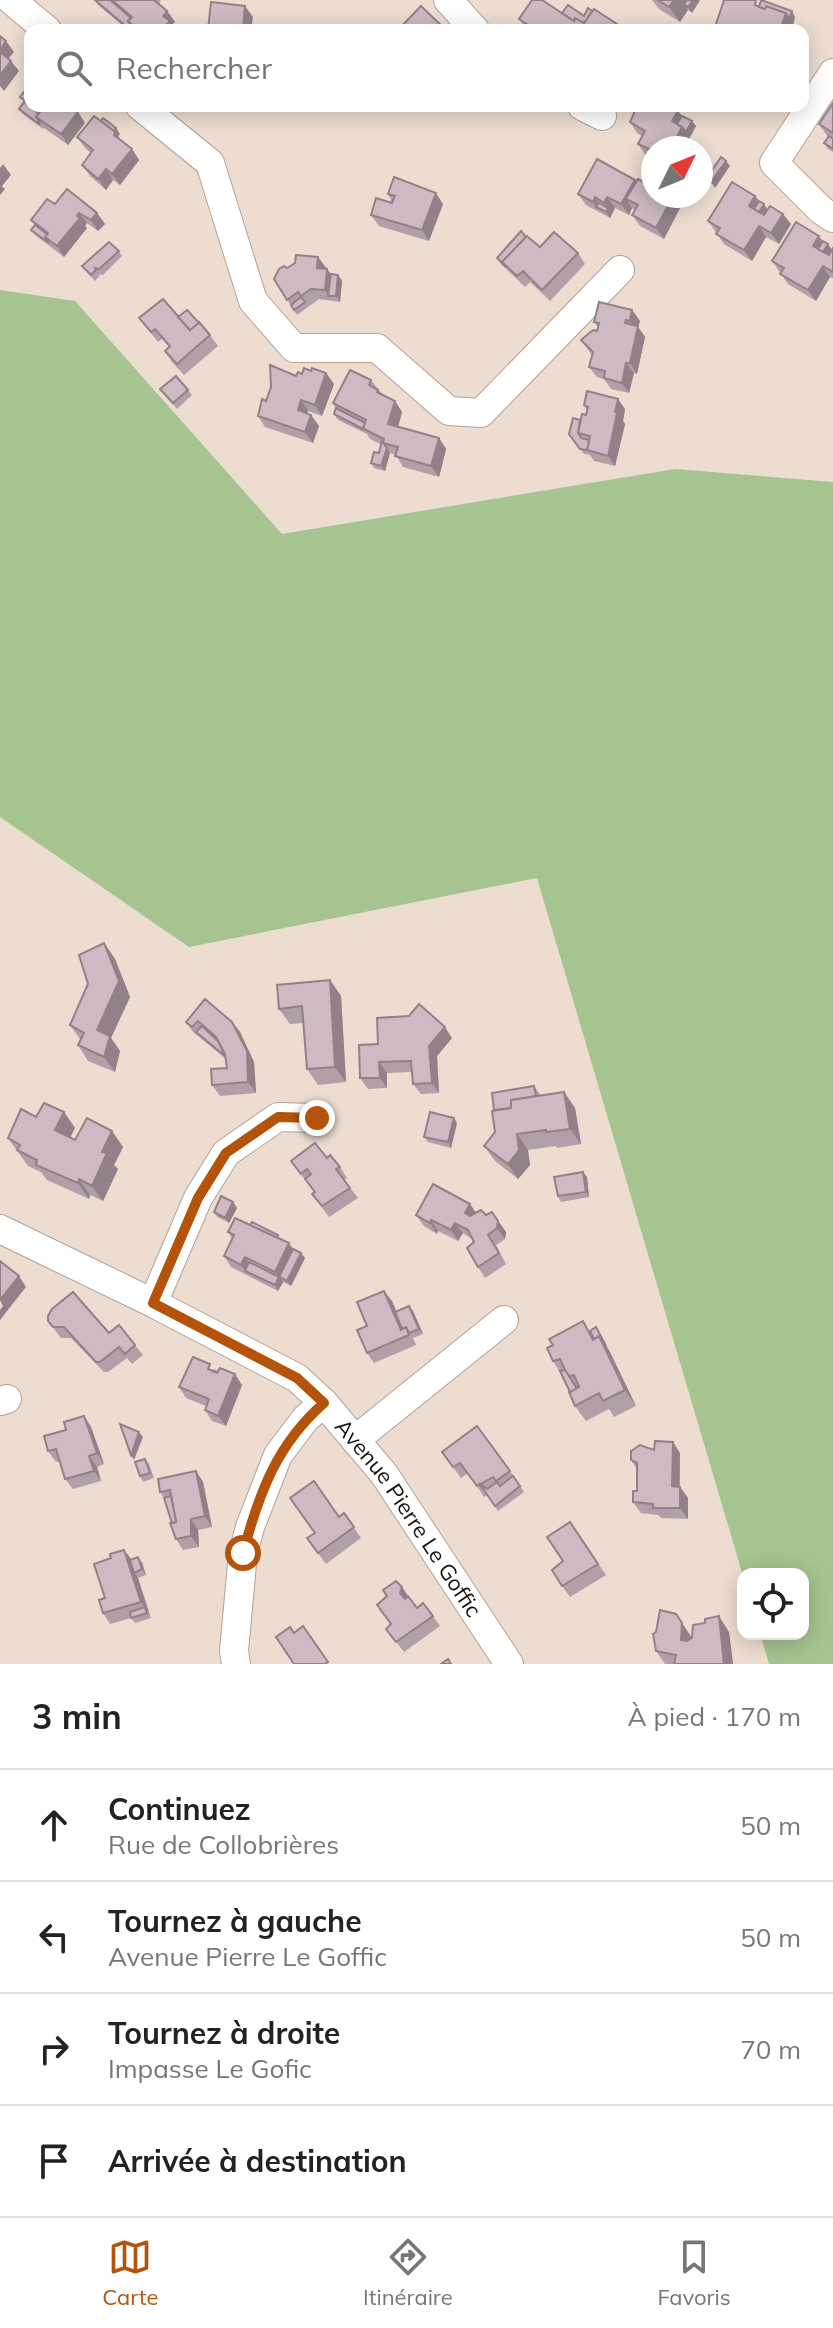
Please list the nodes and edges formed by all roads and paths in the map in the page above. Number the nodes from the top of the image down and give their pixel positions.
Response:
1 (11, 0) edge
2 (448, 0) edge
3 (40, 24) edge
4 (470, 24) edge
5 (833, 73) edge
6 (809, 110) edge
7 (147, 112) edge
8 (807, 112) edge
9 (833, 218) edge
10 (620, 270) dead end
11 (317, 1118) dead end
12 (0, 1229) edge
13 (153, 1303) junction
14 (504, 1320) dead end
15 (324, 1403) junction
16 (355, 1440) junction
17 (236, 1664) edge
18 (509, 1664) edge

1 - 3 street
2 - 4 street
5 - 6 street
7 - 10 street
8 - 9 street
11 - 13 street
12 - 13 street, Avenue Pierre Le Goffic
13 - 15 street, Avenue Pierre Le Goffic
14 - 16 street
15 - 16 street, Avenue Pierre Le Goffic
15 - 17 street
16 - 18 street, Avenue Pierre Le Goffic

